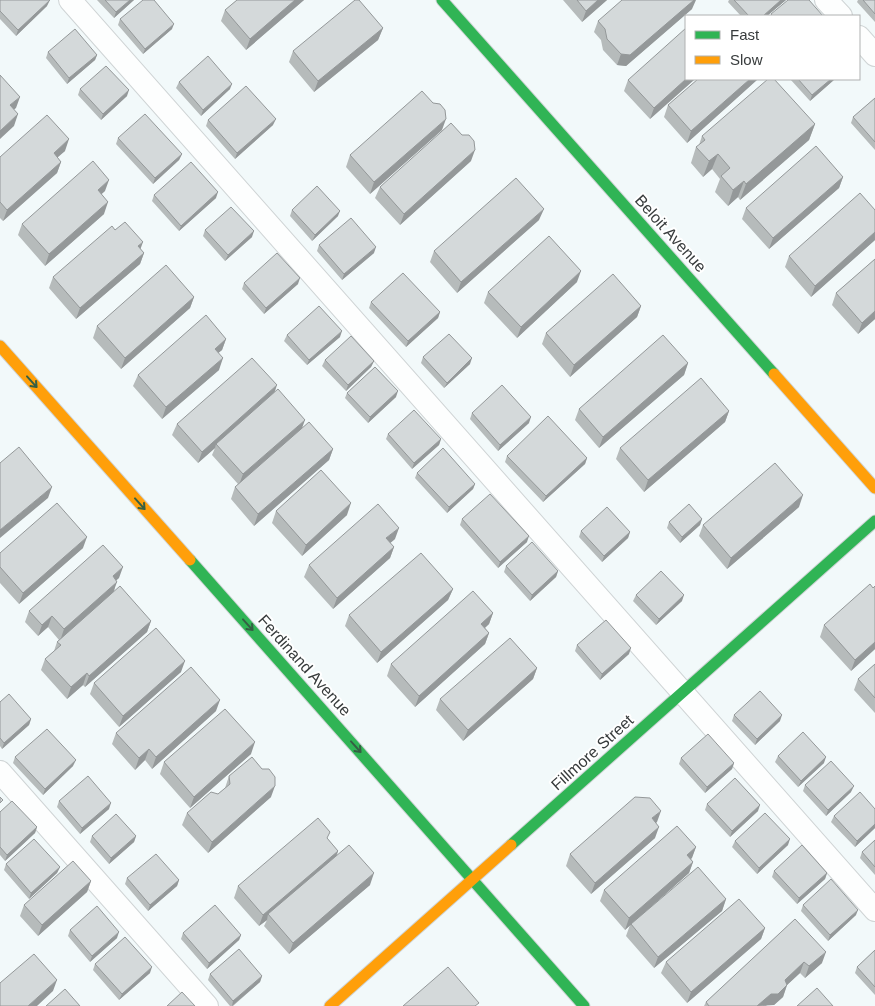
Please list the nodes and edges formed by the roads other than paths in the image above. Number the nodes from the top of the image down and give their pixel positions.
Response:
1 (70, 0) edge
2 (442, 0) edge
3 (826, 0) edge
4 (839, 15) edge
5 (860, 38) edge
6 (875, 55) edge
7 (0, 346) edge
8 (875, 488) edge
9 (875, 522) edge
10 (683, 693) junction
11 (0, 772) edge
12 (473, 879) junction
13 (875, 910) edge
14 (207, 1006) edge
15 (330, 1006) edge
16 (584, 1006) edge

1 - 10 lane
2 - 8 street, Beloit Avenue
3 - 4 lane
5 - 6 lane
7 -> 12 street, Ferdinand Avenue
9 - 10 street, Fillmore Street
10 - 12 street, Fillmore Street
10 - 13 lane
11 - 14 lane
12 - 15 street, Fillmore Street
12 - 16 street, Ferdinand Avenue

